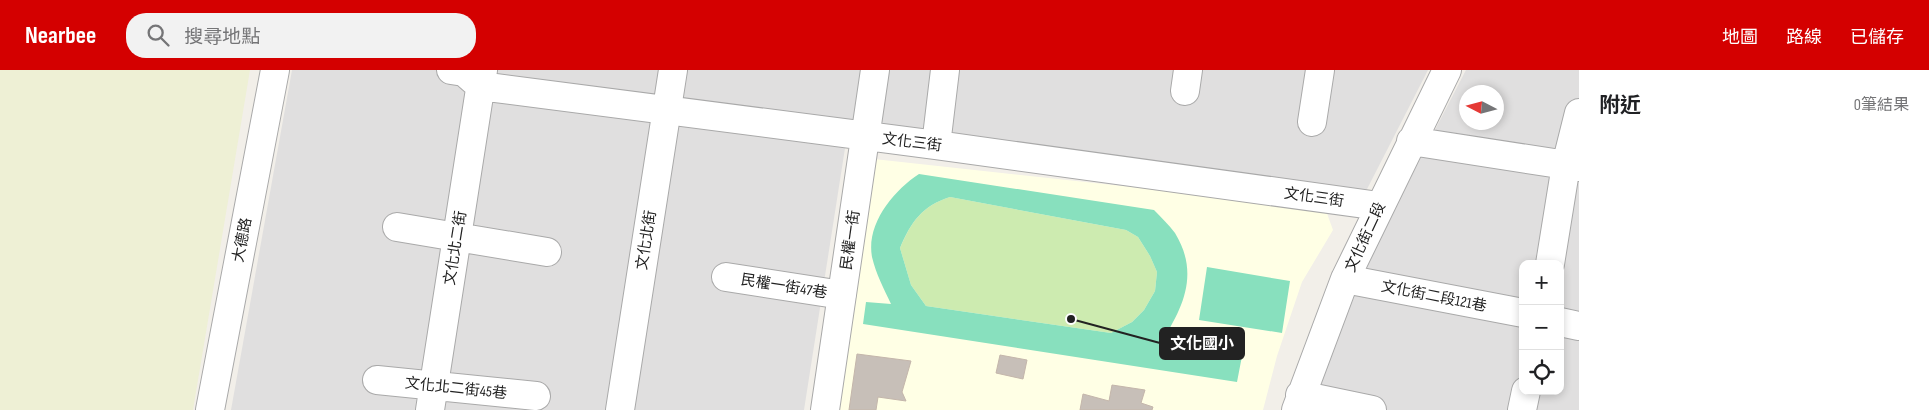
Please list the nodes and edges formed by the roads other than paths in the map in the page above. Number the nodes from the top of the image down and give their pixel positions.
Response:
1 (275, 70) edge
2 (451, 70) edge
3 (673, 70) edge
4 (875, 70) edge
5 (945, 70) edge
6 (1320, 70) edge
7 (1447, 70) edge
8 (482, 78) edge
9 (666, 110) junction
10 (1579, 113) edge
11 (1312, 122) dead end
12 (866, 136) junction
13 (1411, 141) junction
14 (936, 145) junction
15 (1572, 166) edge
16 (1379, 206) junction
17 (397, 227) dead end
18 (457, 237) junction
19 (547, 252) dead end
20 (1551, 260) edge
21 (726, 277) dead end
22 (1345, 278) junction
23 (842, 295) junction
24 (1519, 312) edge
25 (1564, 323) edge
26 (1579, 326) edge
27 (377, 380) dead end
28 (1525, 395) edge
29 (536, 396) dead end
30 (432, 398) edge
31 (1298, 403) edge
32 (210, 410) edge
33 (620, 410) edge
34 (825, 410) edge
35 (1372, 410) edge
36 (1522, 410) edge

1 - 32 street, 大德路
2 - 8 street, 文化三街
3 - 9 street, 文化北街
4 - 12 street, 民權一街
5 - 14 street
6 - 11 street
7 - 13 street, 文化街二段
8 - 9 street, 文化三街
8 - 18 street, 文化北二街
9 - 12 street, 文化三街
9 - 33 street, 文化北街
10 - 15 street
12 - 14 street, 文化三街
12 - 23 street, 民權一街
13 - 15 street
13 - 16 street, 文化街二段
14 - 16 street, 文化三街
15 - 20 street
16 - 22 street, 文化街二段
17 - 18 street
18 - 19 street
18 - 30 street, 文化北二街
21 - 23 street, 民權一街47巷
22 - 24 street, 文化街二段121巷
22 - 31 street, 文化街二段
23 - 34 street, 民權一街
25 - 26 street
27 - 30 street, 文化北二街45巷
28 - 36 street
29 - 30 street, 文化北二街45巷
31 - 35 street

